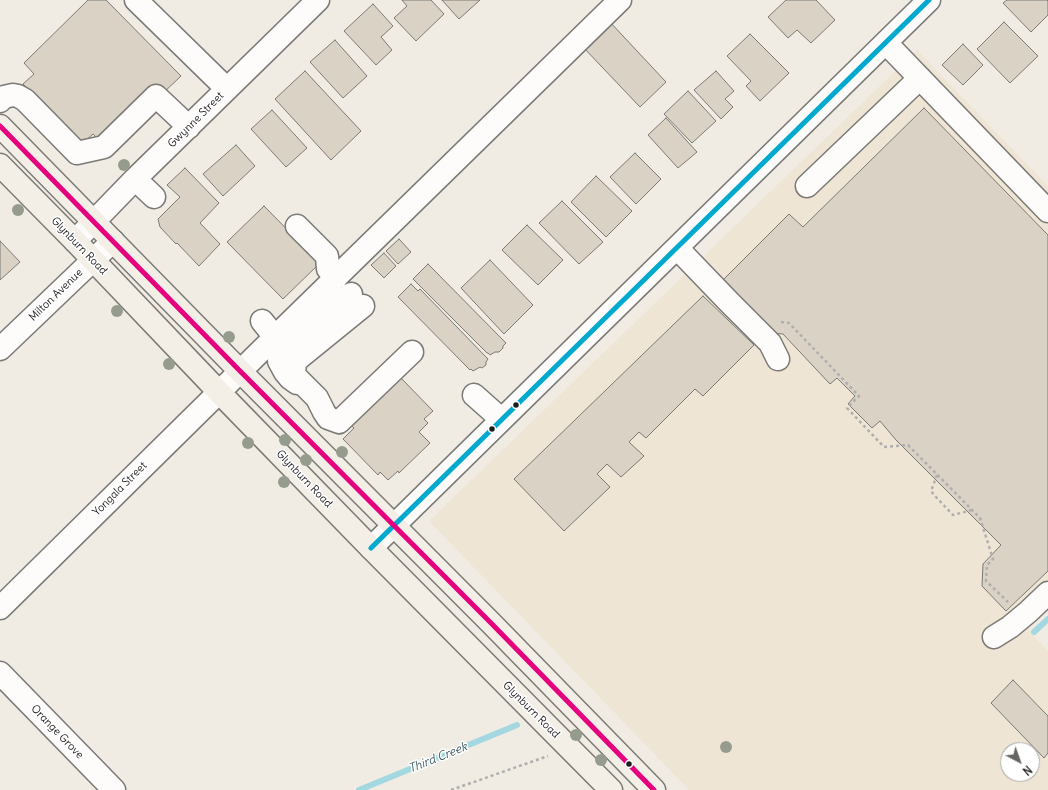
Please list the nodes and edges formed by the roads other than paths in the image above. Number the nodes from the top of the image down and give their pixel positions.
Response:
1 (136, 0) edge
2 (318, 0) edge
3 (620, 0) edge
4 (929, 0) edge
5 (886, 43) junction
6 (920, 78) junction
7 (227, 89) junction
8 (0, 101) edge
9 (0, 126) edge
10 (190, 126) junction
11 (0, 165) edge
12 (135, 179) junction
13 (806, 186) dead end
14 (154, 197) dead end
15 (1048, 211) edge
16 (94, 222) junction
17 (297, 226) dead end
18 (75, 241) junction
19 (113, 241) junction
20 (676, 248) junction
21 (93, 260) junction
22 (336, 278) junction
23 (357, 300) dead end
24 (0, 349) edge
25 (412, 352) dead end
26 (778, 359) dead end
27 (240, 371) junction
28 (219, 392) junction
29 (474, 395) dead end
30 (501, 419) junction
31 (394, 525) junction
32 (371, 548) junction
33 (1048, 593) edge
34 (0, 608) edge
35 (994, 637) dead end
36 (0, 673) edge
37 (114, 790) edge
38 (611, 790) edge
39 (654, 790) edge

1 - 7 street
2 - 7 street, Gwynne Street
3 - 22 street, Yongala Street
4 - 5 street
5 - 6 street
5 - 20 street
6 - 13 street
6 - 15 street
7 - 10 street, Gwynne Street
8 - 10 street
9 - 16 main road
10 - 12 street, Gwynne Street
11 - 18 main road, Glynburn Road
12 - 14 street
12 - 16 street, Gwynne Street
16 - 18 street, Gwynne Street
16 - 19 main road
17 - 22 street
18 - 21 main road, Glynburn Road
19 - 21 street, Milton Avenue
19 - 27 main road
20 - 26 street
20 - 30 street
21 - 24 street, Milton Avenue
21 - 28 main road, Glynburn Road
22 - 27 street, Yongala Street
23 - 25 street
27 - 28 street, Yongala Street
27 - 31 main road
28 - 32 main road, Glynburn Road
28 - 34 street, Yongala Street
29 - 30 street
30 - 31 street
31 - 32 street
31 - 39 main road
32 - 38 main road, Glynburn Road
33 - 35 street
36 - 37 street, Orange Grove

